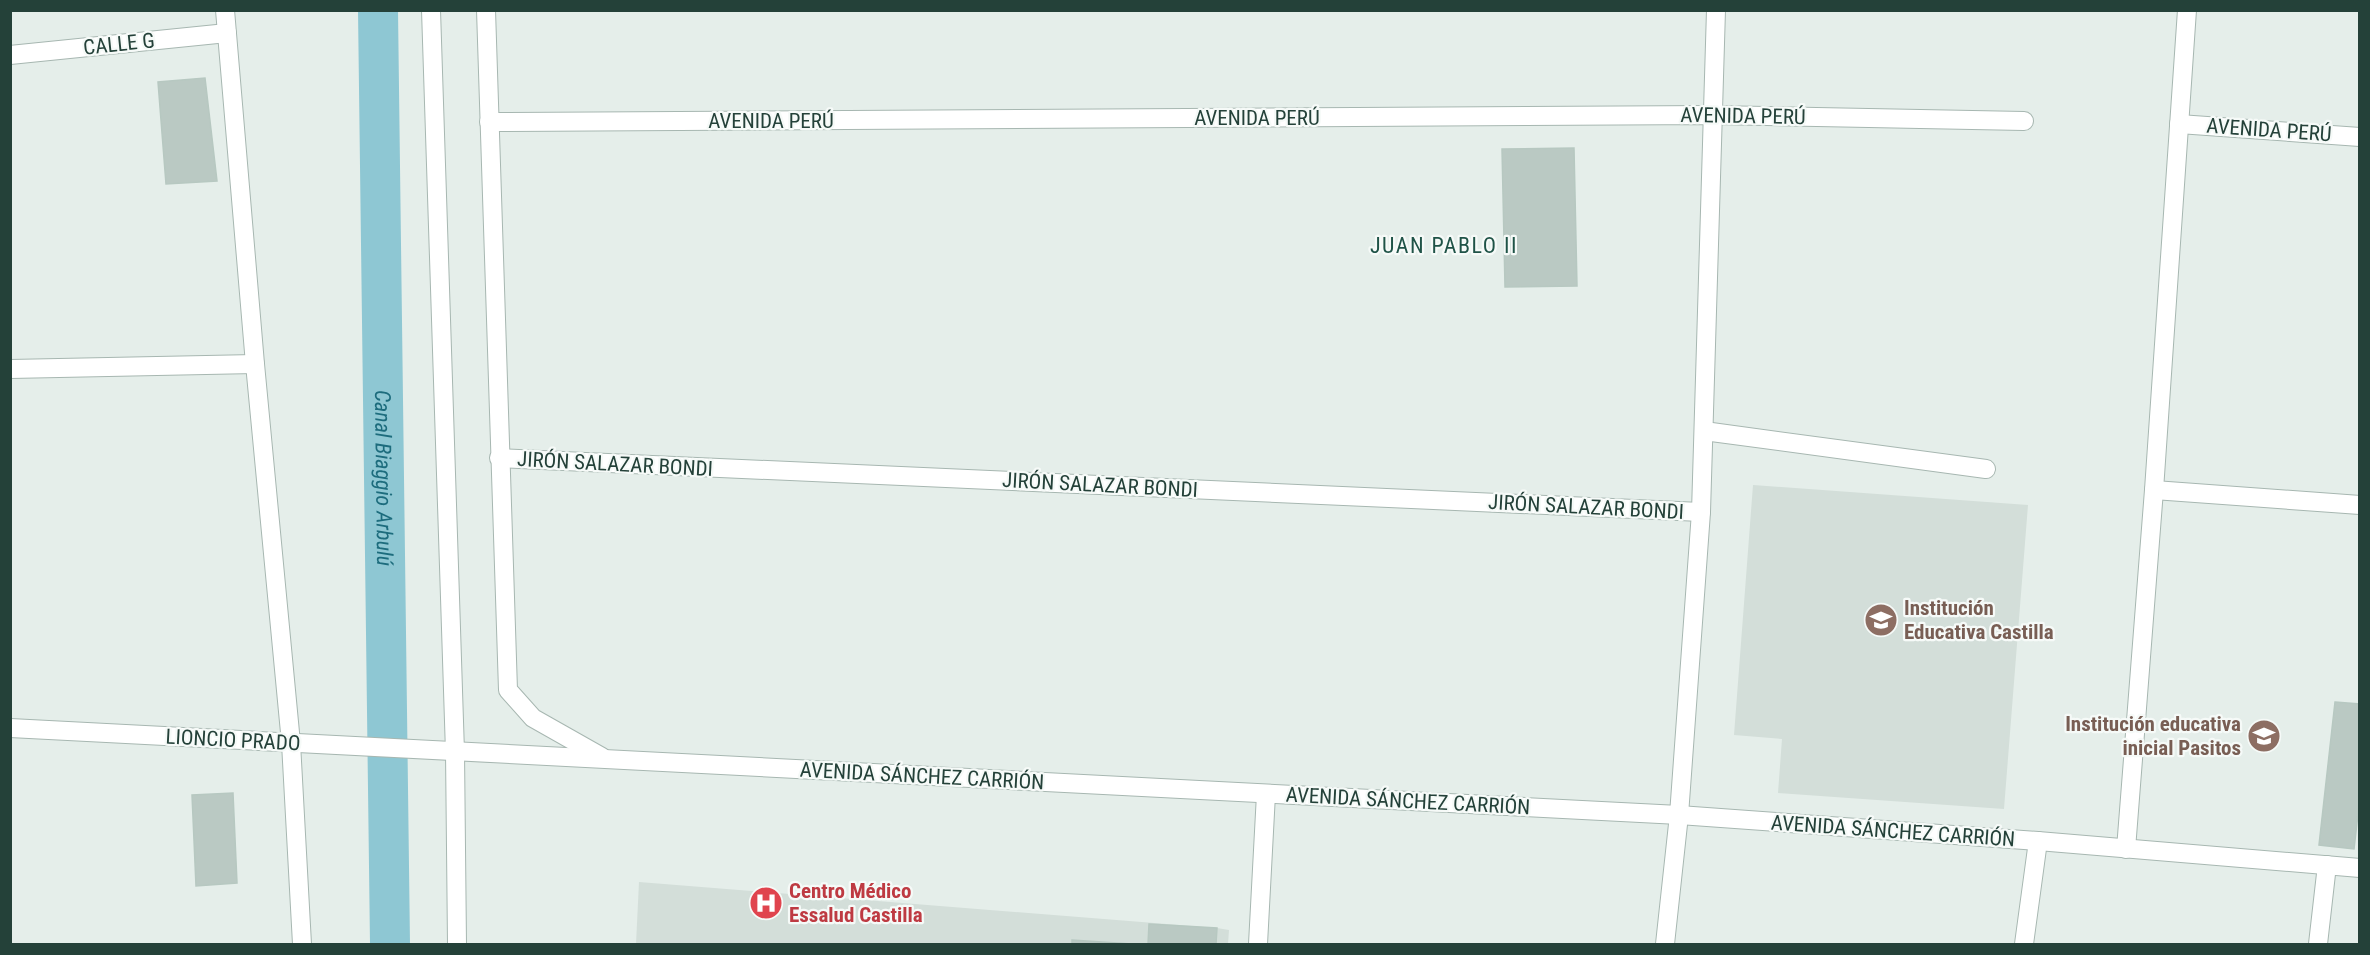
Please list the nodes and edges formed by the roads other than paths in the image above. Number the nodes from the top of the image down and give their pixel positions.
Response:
1 (225, 10) edge
2 (431, 10) edge
3 (486, 10) edge
4 (1716, 10) edge
5 (2187, 10) edge
6 (227, 33) junction
7 (10, 55) edge
8 (1712, 115) junction
9 (2024, 121) dead end
10 (489, 122) junction
11 (2179, 124) junction
12 (2360, 136) edge
13 (255, 364) junction
14 (10, 369) edge
15 (1704, 431) junction
16 (499, 458) junction
17 (1986, 469) dead end
18 (2154, 490) junction
19 (2360, 505) edge
20 (1701, 512) junction
21 (10, 728) edge
22 (291, 743) junction
23 (455, 752) junction
24 (606, 759) junction
25 (1266, 794) junction
26 (1679, 815) junction
27 (2038, 841) junction
28 (2126, 849) junction
29 (2327, 865) junction
30 (2360, 868) edge
31 (302, 945) edge
32 (457, 945) edge
33 (1258, 945) edge
34 (1665, 945) edge
35 (2024, 945) edge
36 (2318, 945) edge

1 - 6 street
2 - 23 street
3 - 10 street
4 - 8 street
5 - 11 street
6 - 7 street, CALLE G
6 - 13 street
8 - 9 street, AVENIDA PERÚ
8 - 10 street, AVENIDA PERÚ
8 - 15 street
10 - 16 street
11 - 12 street, AVENIDA PERÚ
11 - 18 street
13 - 14 street
13 - 22 street
15 - 17 street
15 - 20 street
16 - 20 street, JIRÓN SALAZAR BONDI
16 - 24 street
18 - 19 street
18 - 28 street
20 - 26 street
21 - 22 street, LIONCIO PRADO
22 - 23 street, LIONCIO PRADO
22 - 31 street
23 - 24 street, AVENIDA SÁNCHEZ CARRIÓN
23 - 32 street
24 - 25 street, AVENIDA SÁNCHEZ CARRIÓN
25 - 26 street, AVENIDA SÁNCHEZ CARRIÓN
25 - 33 street
26 - 27 street, AVENIDA SÁNCHEZ CARRIÓN
26 - 34 street
27 - 28 street, AVENIDA SÁNCHEZ CARRIÓN
27 - 35 street
28 - 29 street, AVENIDA SÁNCHEZ CARRIÓN
29 - 30 street, AVENIDA SÁNCHEZ CARRIÓN
29 - 36 street

